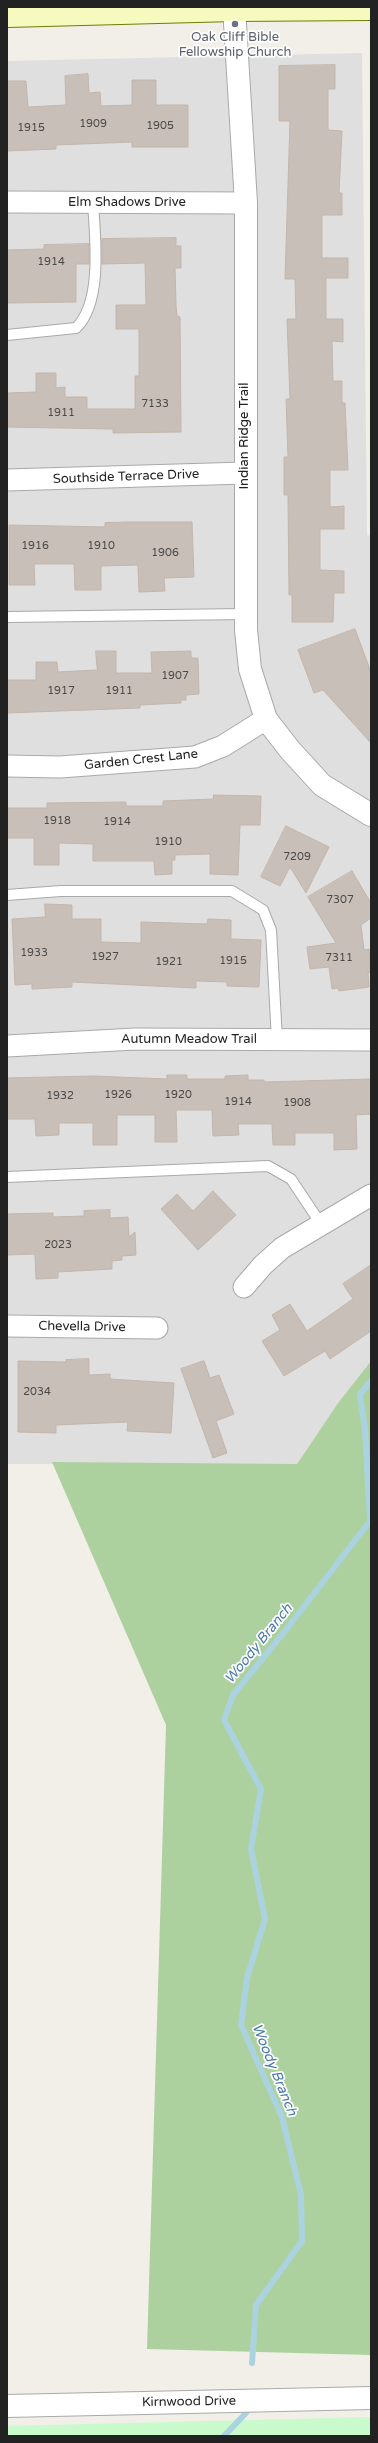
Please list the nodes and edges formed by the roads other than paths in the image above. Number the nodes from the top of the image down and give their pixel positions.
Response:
1 (234, 8) edge
2 (371, 9) edge
3 (7, 16) edge
4 (7, 202) edge
5 (93, 202) junction
6 (246, 203) junction
7 (7, 335) edge
8 (245, 473) junction
9 (7, 480) edge
10 (246, 614) junction
11 (7, 617) edge
12 (266, 719) junction
13 (7, 766) edge
14 (371, 815) edge
15 (7, 895) edge
16 (277, 1040) junction
17 (371, 1040) edge
18 (7, 1046) edge
19 (7, 1177) edge
20 (371, 1195) edge
21 (321, 1224) junction
22 (244, 1287) dead end
23 (7, 1326) edge
24 (157, 1328) dead end
25 (371, 2398) edge
26 (7, 2406) edge

1 - 2 main road
1 - 3 main road
1 - 6 street, Indian Ridge Trail
4 - 5 street, Elm Shadows Drive
5 - 6 street, Elm Shadows Drive
5 - 7 lane
6 - 8 street, Indian Ridge Trail
8 - 9 street, Southside Terrace Drive
8 - 10 street, Indian Ridge Trail
10 - 11 lane
10 - 12 street, Indian Ridge Trail
12 - 13 street, Garden Crest Lane
12 - 14 street, Indian Ridge Trail
15 - 16 lane
16 - 17 street, Autumn Meadow Trail
16 - 18 street, Autumn Meadow Trail
19 - 21 lane
20 - 21 street
21 - 22 street
23 - 24 street, Chevella Drive
25 - 26 street, Kirnwood Drive

